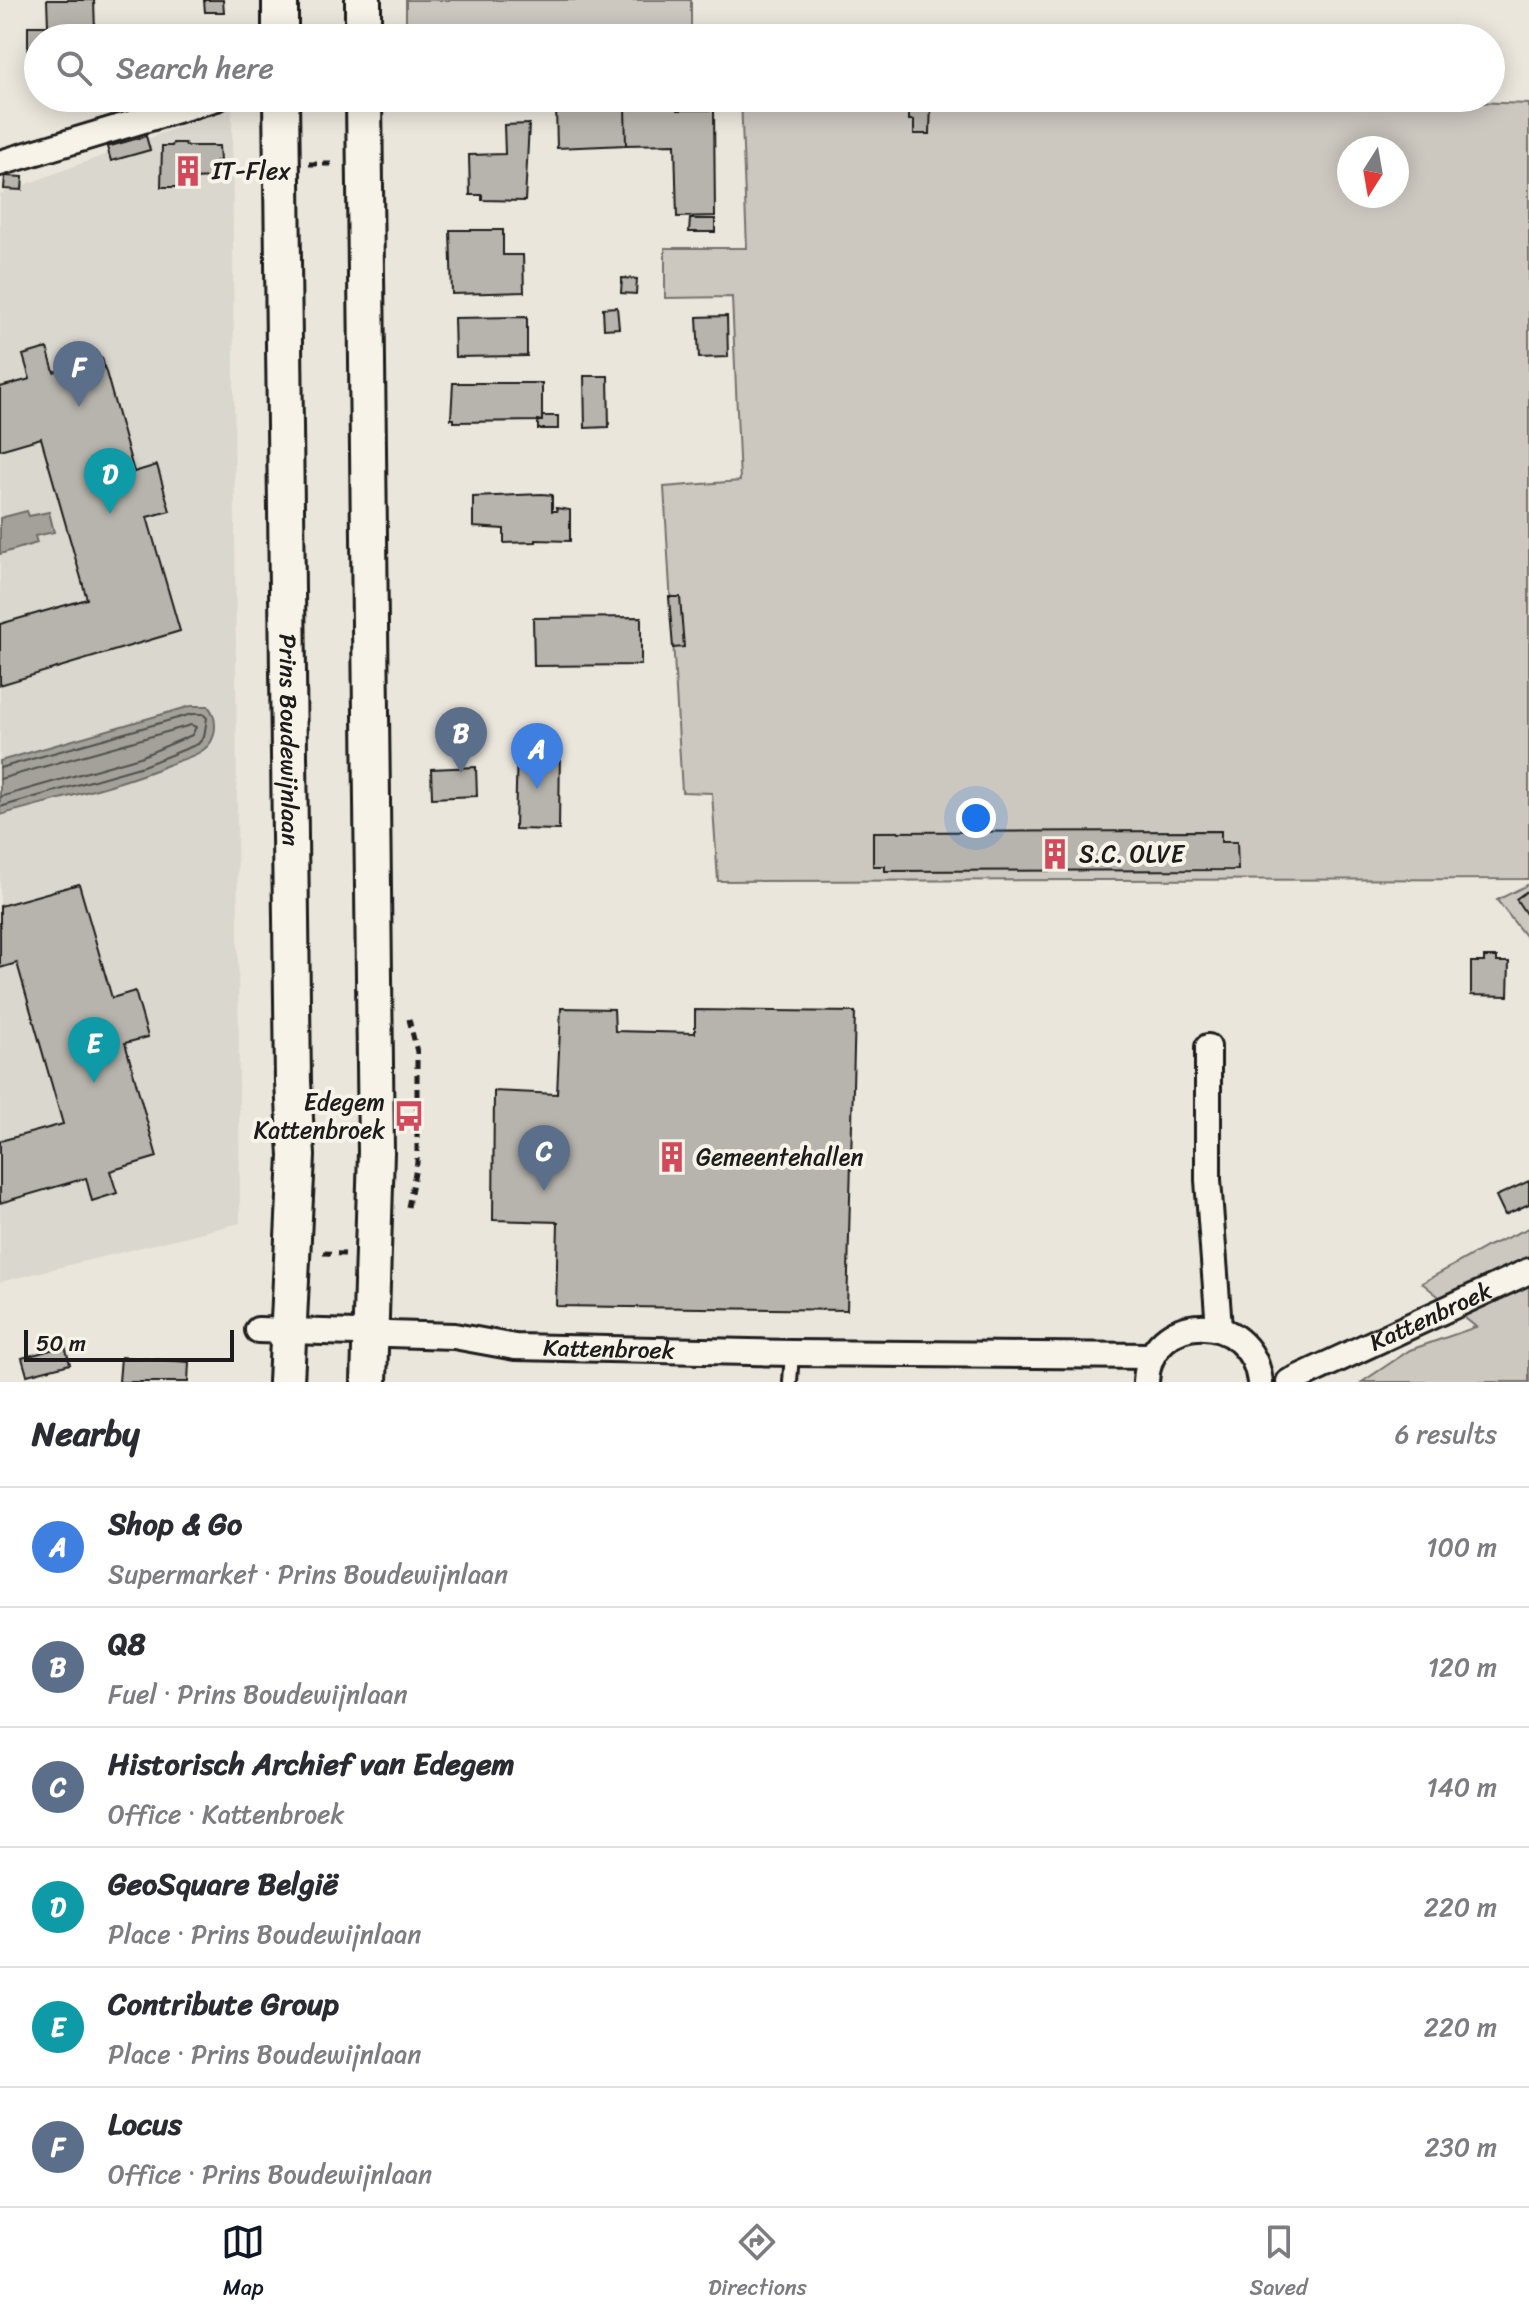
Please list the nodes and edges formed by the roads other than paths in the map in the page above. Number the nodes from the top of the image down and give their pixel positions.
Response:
1 (280, 0) edge
2 (363, 0) edge
3 (280, 24) edge
4 (363, 24) edge
5 (170, 112) edge
6 (281, 112) edge
7 (364, 112) edge
8 (0, 163) edge
9 (1208, 1047) dead end
10 (1529, 1271) edge
11 (1219, 1328) junction
12 (273, 1330) junction
13 (388, 1334) junction
14 (792, 1353) junction
15 (1152, 1356) junction
16 (286, 1382) edge
17 (369, 1382) edge
18 (790, 1382) edge
19 (1146, 1382) edge
20 (1260, 1382) edge
21 (1289, 1382) edge

1 - 3 main road
2 - 4 main road
5 - 8 street
6 - 12 main road, Prins Boudewijnlaan
7 - 13 main road
9 - 11 street
10 - 21 street, Kattenbroek
11 - 15 street
11 - 20 street
12 - 13 street, Kattenbroek
12 - 16 main road, Prins Boudewijnlaan
13 - 14 street, Kattenbroek
13 - 17 main road
14 - 15 street, Kattenbroek
14 - 18 lane
15 - 19 street

